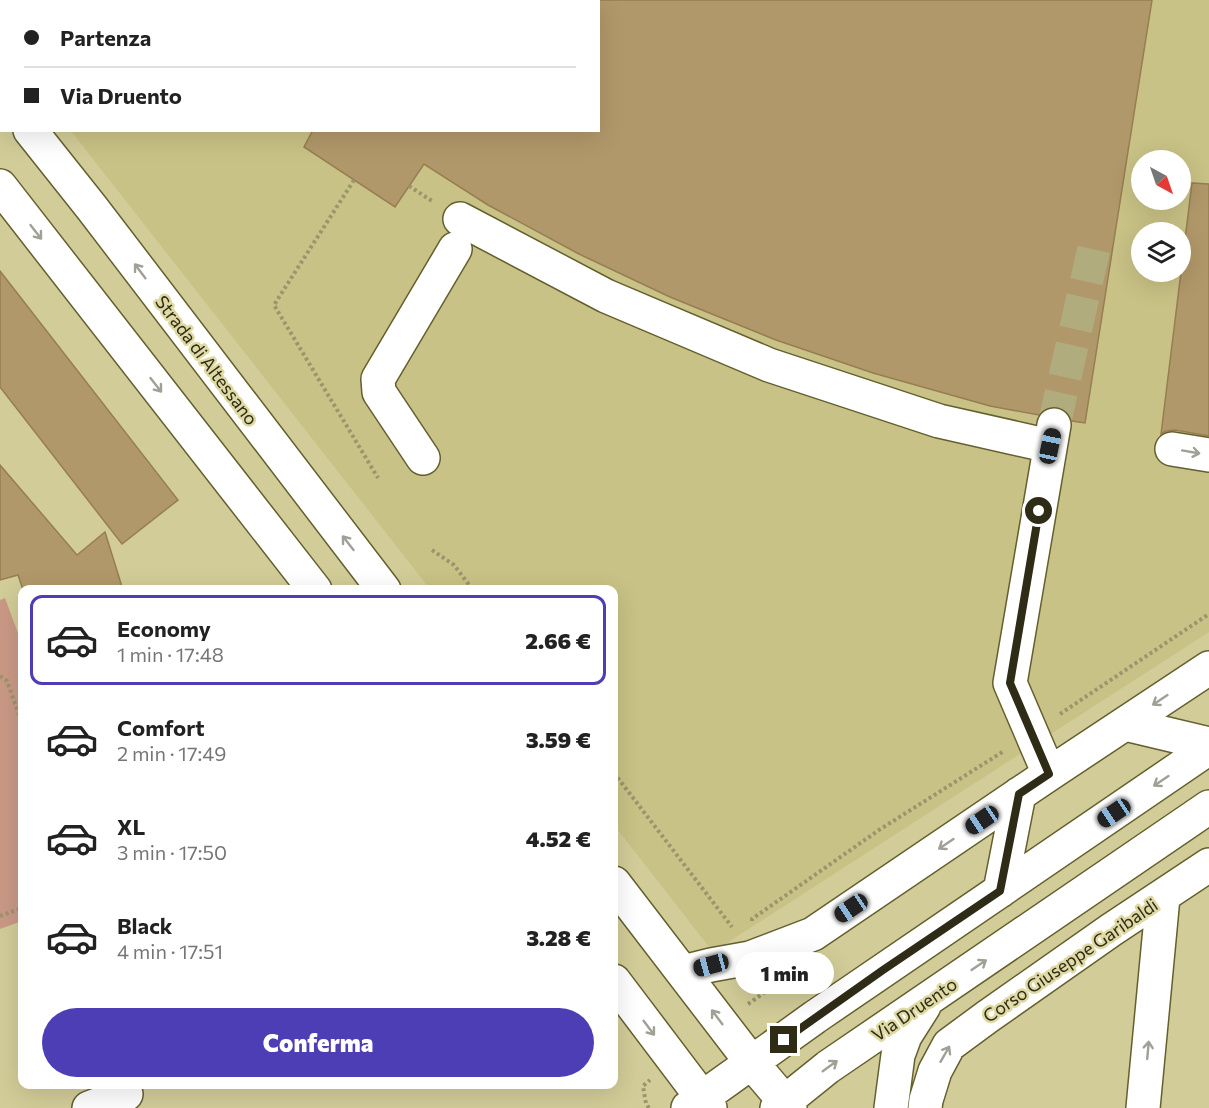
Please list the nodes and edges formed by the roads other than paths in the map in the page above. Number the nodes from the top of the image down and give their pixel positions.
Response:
1 (32, 132) edge
2 (0, 186) edge
3 (1172, 449) dead end
4 (1209, 455) edge
5 (423, 458) dead end
6 (311, 585) edge
7 (380, 585) edge
8 (1209, 668) edge
9 (1125, 724) junction
10 (1209, 744) edge
11 (1209, 748) edge
12 (1049, 774) junction
13 (1019, 794) junction
14 (1209, 807) edge
15 (1209, 865) edge
16 (618, 888) edge
17 (1000, 891) junction
18 (1163, 897) junction
19 (1054, 913) junction
20 (1112, 930) junction
21 (683, 972) junction
22 (618, 987) edge
23 (930, 998) junction
24 (752, 1063) junction
25 (126, 1094) dead end
26 (700, 1105) edge
27 (784, 1106) edge
28 (89, 1108) edge
29 (891, 1108) edge
30 (925, 1108) edge
31 (1143, 1108) edge

7 -> 1 street, Strada di Altessano
2 -> 6 street
3 -> 4 street
5 - 12 street
8 -> 9 street
9 - 10 street
9 - 12 street
11 -> 17 street
12 - 13 street
13 - 17 street
13 -> 21 street
14 - 19 street, Via Druento
15 - 18 street
16 - 21 street
17 - 24 street
18 - 20 street, Corso Giuseppe Garibaldi
31 -> 18 street, Corso Giuseppe Garibaldi
19 - 20 street
23 -> 19 street, Via Druento
30 -> 20 street, Corso Giuseppe Garibaldi
24 -> 21 street
22 -> 26 street
27 -> 23 street, Via Druento
23 - 29 street
24 - 26 street
24 - 27 street
25 - 28 street

